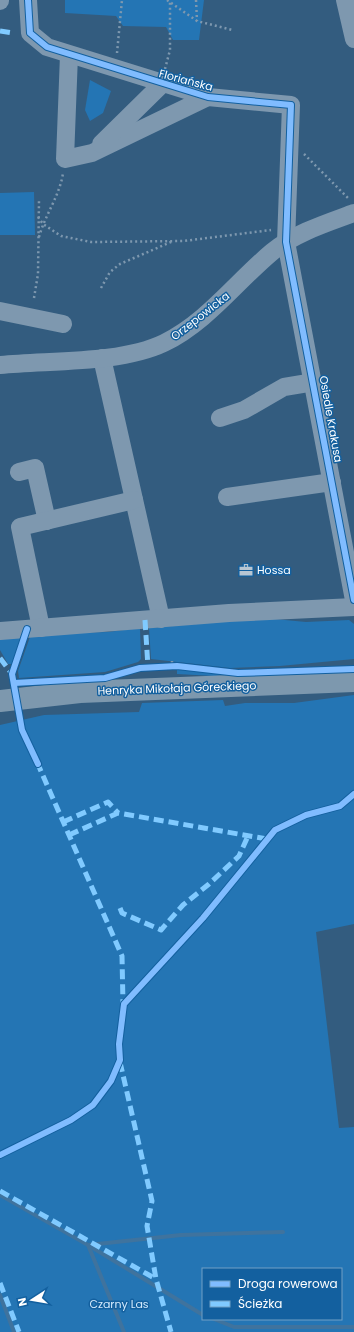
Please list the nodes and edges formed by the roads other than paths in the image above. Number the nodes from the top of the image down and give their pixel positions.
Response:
1 (28, 0) edge
2 (345, 0) edge
3 (354, 39) edge
4 (69, 55) junction
5 (162, 84) junction
6 (208, 97) junction
7 (92, 152) junction
8 (353, 210) edge
9 (287, 235) junction
10 (0, 311) edge
11 (63, 324) dead end
12 (102, 358) junction
13 (0, 365) edge
14 (314, 382) junction
15 (220, 418) dead end
16 (19, 472) dead end
17 (332, 482) junction
18 (227, 498) dead end
19 (134, 500) junction
20 (47, 521) junction
21 (354, 600) edge
22 (354, 607) edge
23 (161, 619) junction
24 (41, 628) junction
25 (0, 631) edge
26 (354, 681) edge
27 (0, 702) edge

1 - 4 street, Floriańska
2 - 3 street
4 - 5 street, Floriańska
4 - 7 street
5 - 6 street, Floriańska
5 - 7 street
6 - 7 street
6 - 9 street, Floriańska
8 - 9 street, Orzepowicka
9 - 12 street, Orzepowicka
9 - 14 street, Osiedle Krakusa
10 - 11 street
12 - 13 street, Orzepowicka
12 - 19 street
14 - 15 street, Osiedle Krakusa
14 - 17 street, Osiedle Krakusa
16 - 20 street
17 - 18 street
17 - 21 street, Osiedle Krakusa
19 - 20 street
19 - 23 street
20 - 24 street
22 - 23 street
23 - 24 street
24 - 25 street
26 - 27 main road, Henryka Mikołaja Góreckiego

